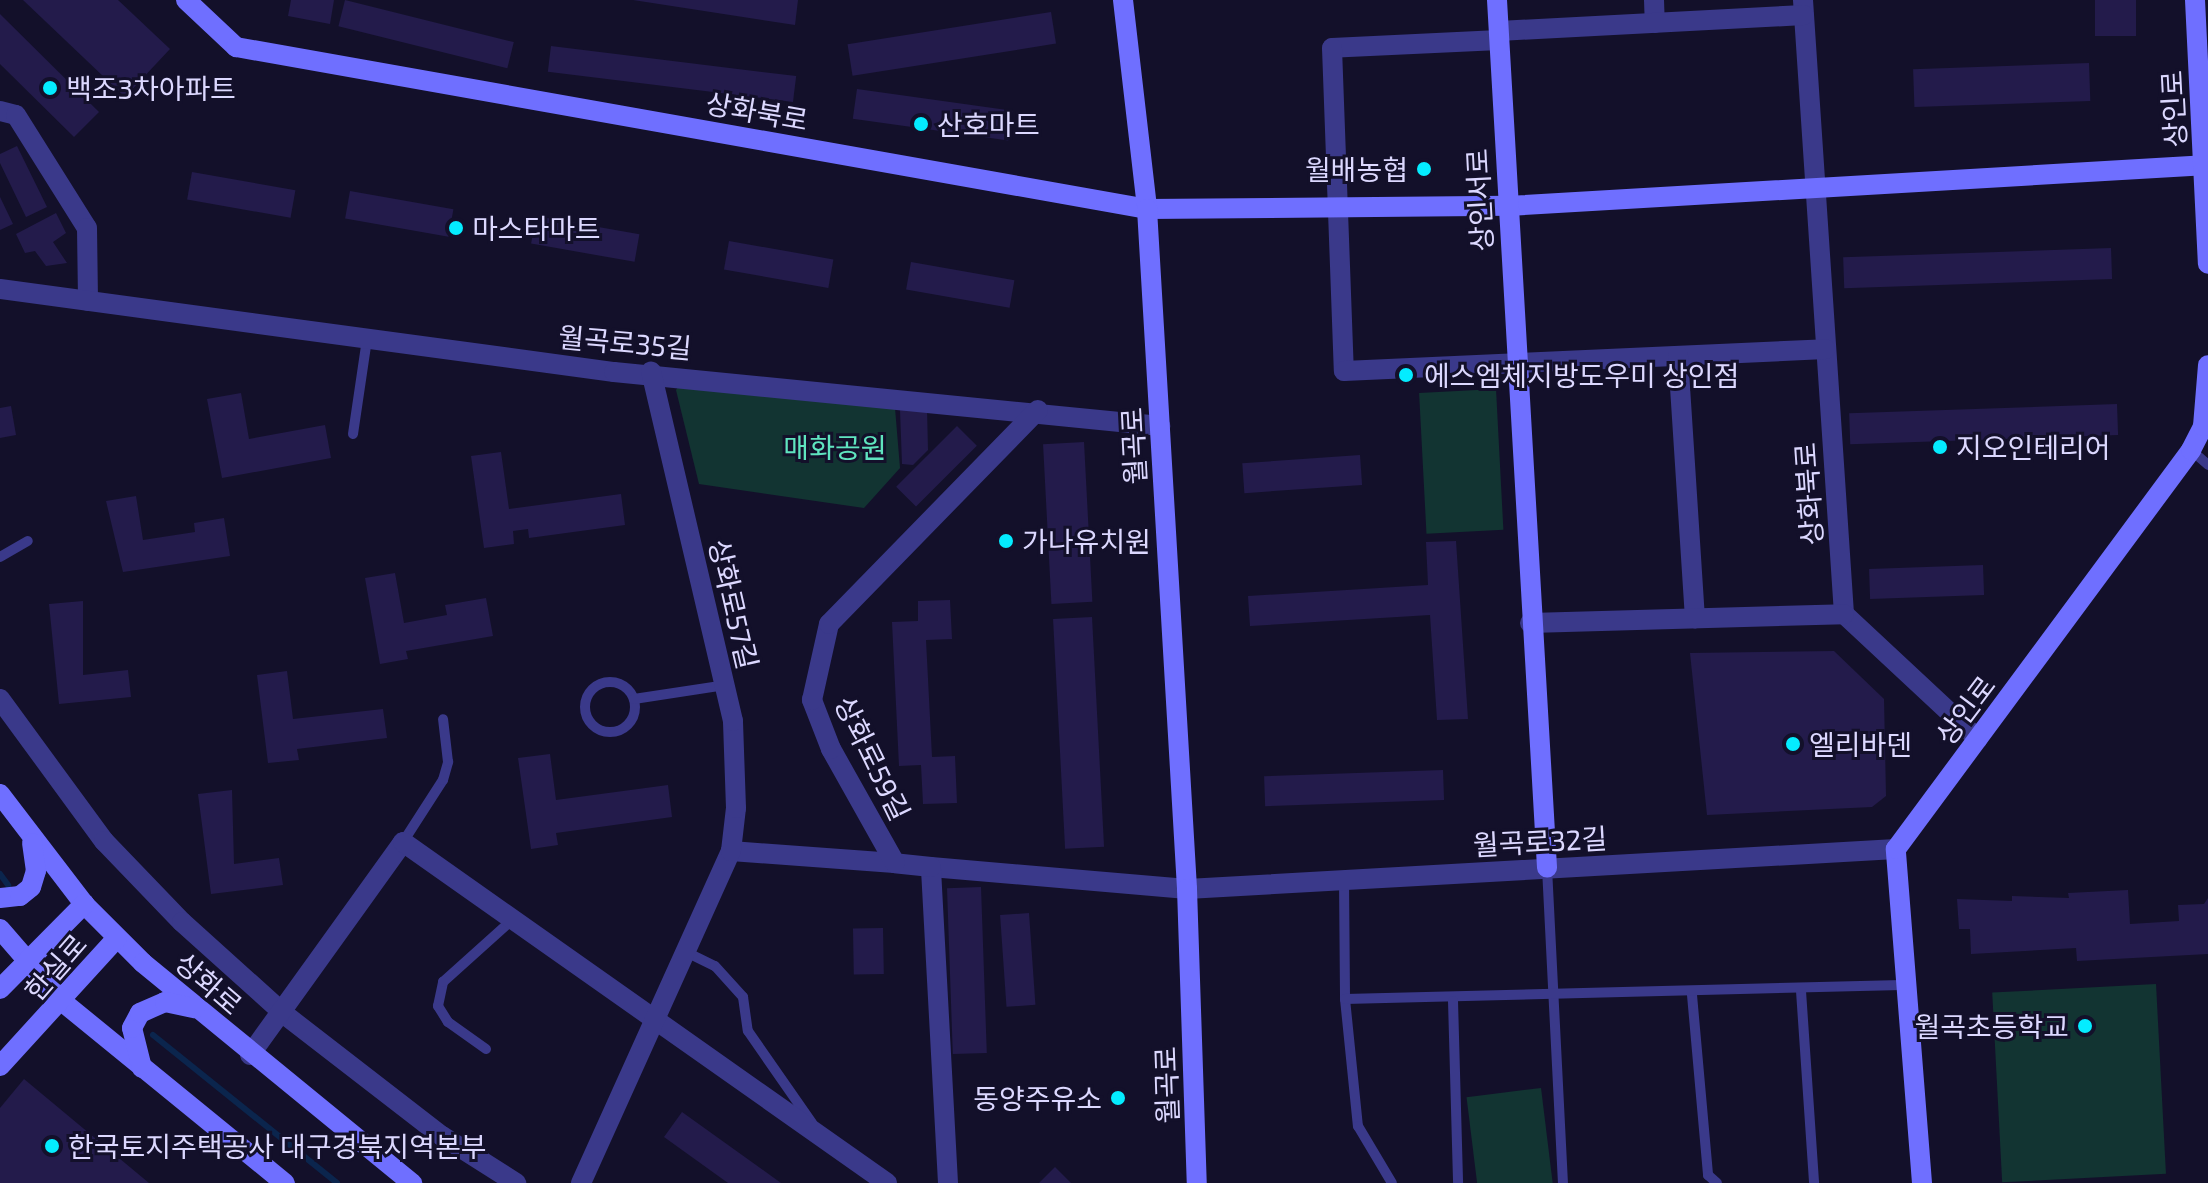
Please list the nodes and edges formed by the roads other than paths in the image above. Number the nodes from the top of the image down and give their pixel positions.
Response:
1 (186, 0) edge
2 (1123, 0) edge
3 (1497, 0) edge
4 (1654, 0) edge
5 (1803, 8) edge
6 (2200, 8) edge
7 (1655, 23) junction
8 (1499, 36) junction
9 (0, 111) edge
10 (2206, 165) edge
11 (1814, 188) junction
12 (1508, 206) junction
13 (1340, 208) junction
14 (1147, 209) junction
15 (2208, 264) edge
16 (0, 289) edge
17 (88, 301) junction
18 (367, 339) junction
19 (1825, 349) junction
20 (1678, 356) junction
21 (1516, 365) junction
22 (2208, 365) edge
23 (651, 372) junction
24 (1038, 410) junction
25 (1160, 426) junction
26 (353, 434) dead end
27 (2191, 450) junction
28 (2208, 465) edge
29 (28, 541) dead end
30 (0, 557) edge
31 (1844, 614) junction
32 (1695, 618) junction
33 (1530, 623) junction
34 (725, 685) junction
35 (0, 699) edge
36 (634, 699) junction
37 (443, 719) dead end
38 (1978, 739) junction
39 (0, 794) edge
40 (30, 839) junction
41 (403, 842) junction
42 (1896, 849) junction
43 (731, 851) junction
44 (895, 863) junction
45 (931, 867) junction
46 (1547, 868) junction
47 (1344, 880) junction
48 (1187, 889) junction
49 (0, 898) edge
50 (84, 904) junction
51 (513, 919) junction
52 (0, 929) edge
53 (117, 938) junction
54 (684, 951) junction
55 (26, 960) junction
56 (1902, 985) junction
57 (0, 989) edge
58 (1801, 991) junction
59 (1692, 995) junction
60 (1552, 997) junction
61 (1345, 999) junction
62 (1453, 1001) junction
63 (64, 1003) junction
64 (194, 1008) junction
65 (284, 1014) junction
66 (651, 1020) junction
67 (486, 1049) dead end
68 (250, 1055) junction
69 (0, 1066) edge
70 (144, 1072) junction
71 (821, 1136) junction
72 (285, 1183) edge
73 (412, 1183) edge
74 (516, 1183) edge
75 (581, 1183) edge
76 (887, 1183) edge
77 (948, 1183) edge
78 (1197, 1183) edge
79 (1392, 1183) edge
80 (1458, 1183) edge
81 (1563, 1183) edge
82 (1717, 1183) edge
83 (1814, 1183) edge
84 (1922, 1183) edge

1 - 14 main road, 상화북로
2 - 14 main road, 월곡로
3 - 8 main road, 상인서로
4 - 7 street
5 - 7 street
5 - 11 street, 상화북로
6 - 10 main road, 상인로
7 - 8 street
8 - 12 main road, 상인서로
8 - 13 street
9 - 17 street
10 - 11 main road, 상화북로
10 - 15 main road, 상인로
11 - 12 main road, 상화북로
11 - 19 street, 상화북로
12 - 13 main road, 상화북로
12 - 21 main road, 상인서로
13 - 14 main road, 상화북로
13 - 21 street
14 - 25 main road, 월곡로
16 - 17 street, 월곡로35길
17 - 18 street, 월곡로35길
18 - 23 street, 월곡로35길
18 - 26 lane
19 - 20 street
19 - 31 street, 상화북로
20 - 21 street
20 - 32 street
21 - 33 main road, 상인서로
22 - 27 main road, 상인로
23 - 24 street, 월곡로35길
23 - 34 street, 상화로57길
24 - 25 street, 월곡로35길
24 - 44 street, 상화로59길
25 - 48 main road, 월곡로
27 - 28 lane
27 - 38 main road, 상인로
29 - 30 lane
31 - 32 street
31 - 38 street
32 - 33 street
33 - 46 main road, 상인서로
34 - 36 lane
34 - 43 street, 상화로57길
35 - 65 street
36 - 36 lane
37 - 41 lane
38 - 42 main road, 상인로
39 - 40 main road, 상화로
40 - 49 main road
40 - 50 main road, 상화로
41 - 51 street
41 - 65 street
42 - 46 street, 월곡로32길
42 - 56 main road
43 - 44 street
43 - 54 street, 상화로57길
44 - 45 street, 상화로59길
45 - 48 street
45 - 77 street
46 - 47 street, 월곡로32길
46 - 60 lane
47 - 48 street, 월곡로32길
47 - 61 lane
48 - 78 main road, 월곡로
50 - 53 main road, 상화로
50 - 55 main road, 한실로
51 - 66 street
51 - 67 lane
52 - 55 main road
53 - 63 main road, 한실로
53 - 64 main road, 상화로
54 - 66 street, 상화로57길
54 - 71 lane
55 - 57 main road, 한실로
55 - 63 main road
56 - 58 lane
56 - 84 main road
58 - 59 lane
58 - 83 lane
59 - 60 lane
59 - 82 lane
60 - 62 lane
60 - 81 lane
61 - 62 lane
61 - 79 lane
62 - 80 lane
63 - 69 main road, 한실로
63 - 70 main road
64 - 68 main road, 상화로
64 - 70 main road
65 - 68 street
65 - 74 street
66 - 71 street
66 - 75 street, 상화로57길
68 - 73 main road, 상화로
70 - 72 main road
71 - 76 street

